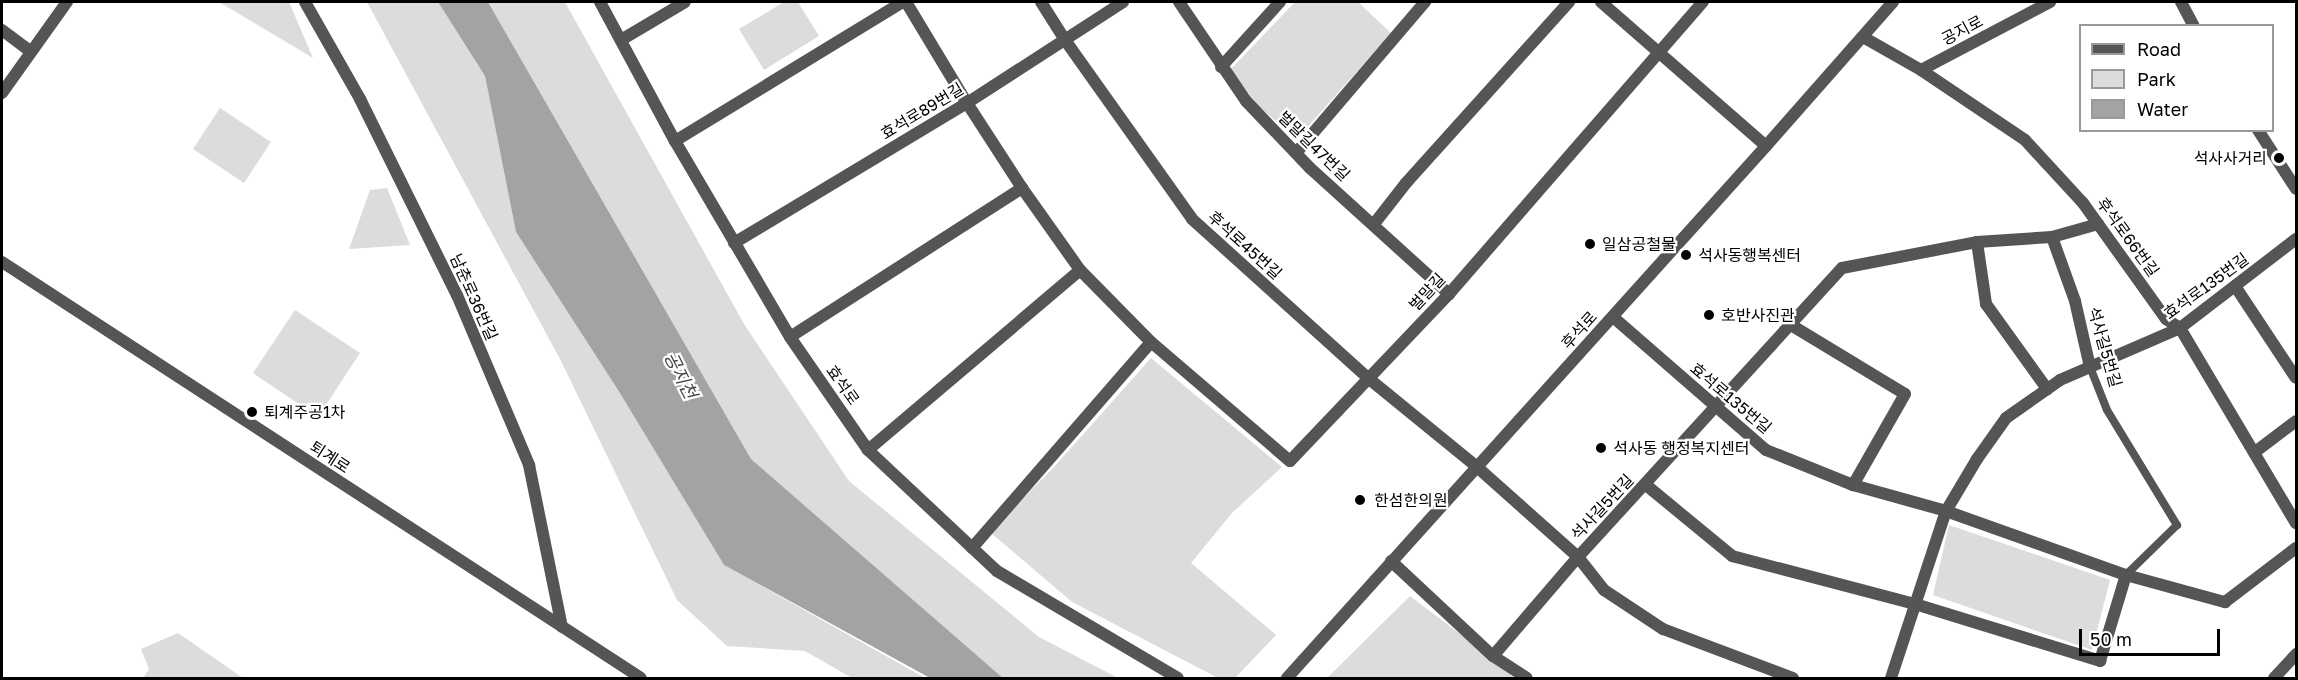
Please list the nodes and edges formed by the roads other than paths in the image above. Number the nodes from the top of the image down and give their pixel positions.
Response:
1 (68, 2) edge
2 (304, 2) edge
3 (600, 2) edge
4 (685, 2) edge
5 (905, 2) edge
6 (1041, 2) edge
7 (1124, 2) edge
8 (1179, 2) edge
9 (1280, 2) edge
10 (1425, 2) edge
11 (1569, 2) edge
12 (1601, 2) edge
13 (1703, 2) edge
14 (1893, 2) edge
15 (2050, 2) edge
16 (2181, 2) edge
17 (2193, 24) edge
18 (2, 30) edge
19 (1863, 37) junction
20 (621, 40) junction
21 (1065, 40) junction
22 (31, 52) junction
23 (1659, 52) junction
24 (1221, 67) junction
25 (1921, 70) junction
26 (2, 93) edge
27 (967, 103) junction
28 (2259, 132) edge
29 (675, 141) junction
30 (1766, 146) junction
31 (1296, 153) junction
32 (1022, 188) junction
33 (2296, 189) edge
34 (1374, 224) junction
35 (2098, 224) junction
36 (2052, 237) junction
37 (2296, 239) edge
38 (1977, 242) junction
39 (734, 243) junction
40 (2, 262) edge
41 (1080, 270) junction
42 (2235, 286) junction
43 (1449, 294) junction
44 (1613, 317) junction
45 (1791, 325) junction
46 (2180, 328) junction
47 (790, 337) junction
48 (1151, 342) junction
49 (2090, 367) junction
50 (1368, 378) junction
51 (2296, 378) edge
52 (2047, 389) junction
53 (1714, 407) junction
54 (2296, 421) edge
55 (868, 450) junction
56 (2255, 452) junction
57 (1477, 467) junction
58 (1646, 485) junction
59 (1853, 485) junction
60 (1946, 511) junction
61 (2296, 523) edge
62 (972, 548) junction
63 (2296, 548) edge
64 (1578, 557) junction
65 (1391, 561) junction
66 (2126, 576) junction
67 (1915, 604) junction
68 (562, 627) junction
69 (2296, 654) edge
70 (1492, 656) junction
71 (641, 678) edge
72 (1178, 678) edge
73 (1287, 678) edge
74 (1527, 678) edge
75 (1794, 678) edge
76 (1891, 678) edge
77 (2274, 678) edge

1 - 22 street
2 - 68 street, 남춘로36번길
3 - 20 street, 효석로
4 - 20 street
5 - 27 street, 벌말길
5 - 29 street, 벌말길
6 - 21 street, 후석로45번길
7 - 21 street, 효석로89번길
8 - 24 street, 벌말길47번길
9 - 24 street
10 - 31 street
11 - 34 street
12 - 23 street
13 - 23 street, 벌말길
14 - 19 street, 후석로
15 - 25 street, 공지로
16 - 17 street
18 - 22 street
19 - 25 street, 후석로66번길
19 - 30 street, 후석로
20 - 29 street, 효석로
21 - 27 street, 효석로89번길
21 - 50 street, 후석로45번길
22 - 26 street
23 - 30 street
23 - 43 street, 벌말길
24 - 31 street, 벌말길47번길
25 - 35 street, 후석로66번길
27 - 32 street, 벌말길
27 - 39 street, 효석로89번길
28 - 33 street
29 - 39 street, 효석로
30 - 44 street, 후석로
31 - 34 street, 벌말길47번길
32 - 41 street, 벌말길
32 - 47 street
34 - 43 street, 벌말길47번길
35 - 36 street
35 - 46 street, 후석로66번길
36 - 38 street, 석사길5번길
36 - 49 street, 석사길5번길
37 - 42 street, 효석로135번길
38 - 45 street, 석사길5번길
38 - 52 street
39 - 47 street, 효석로
40 - 68 street, 퇴계로
41 - 48 street, 벌말길
41 - 55 street
42 - 46 street, 효석로135번길
42 - 51 street
43 - 50 street, 벌말길
44 - 53 street, 효석로135번길
44 - 57 street, 후석로
45 - 53 street, 석사길5번길
45 - 59 street
46 - 49 street, 효석로135번길
46 - 56 street, 후석로66번길
47 - 55 street, 효석로
48 - 50 street, 벌말길
48 - 62 street
49 - 52 street, 효석로135번길
49 - 66 lane, 석사길5번길
50 - 57 street, 후석로45번길
52 - 60 street, 효석로135번길
53 - 58 street, 석사길5번길
53 - 59 street, 효석로135번길
54 - 56 street
55 - 62 street, 효석로
56 - 61 street, 후석로66번길
57 - 64 street, 후석로45번길
57 - 65 street, 후석로
58 - 64 street, 석사길5번길
58 - 67 street
59 - 60 street, 효석로135번길
60 - 66 street, 효석로135번길
60 - 67 street, 효석로135번길
62 - 72 street, 효석로
63 - 66 street, 효석로135번길
64 - 70 street, 석사길5번길
64 - 75 street, 후석로45번길
65 - 70 street
65 - 73 street, 후석로
66 - 67 street
67 - 76 street, 효석로135번길
68 - 71 street, 퇴계로
69 - 77 street
70 - 74 street

